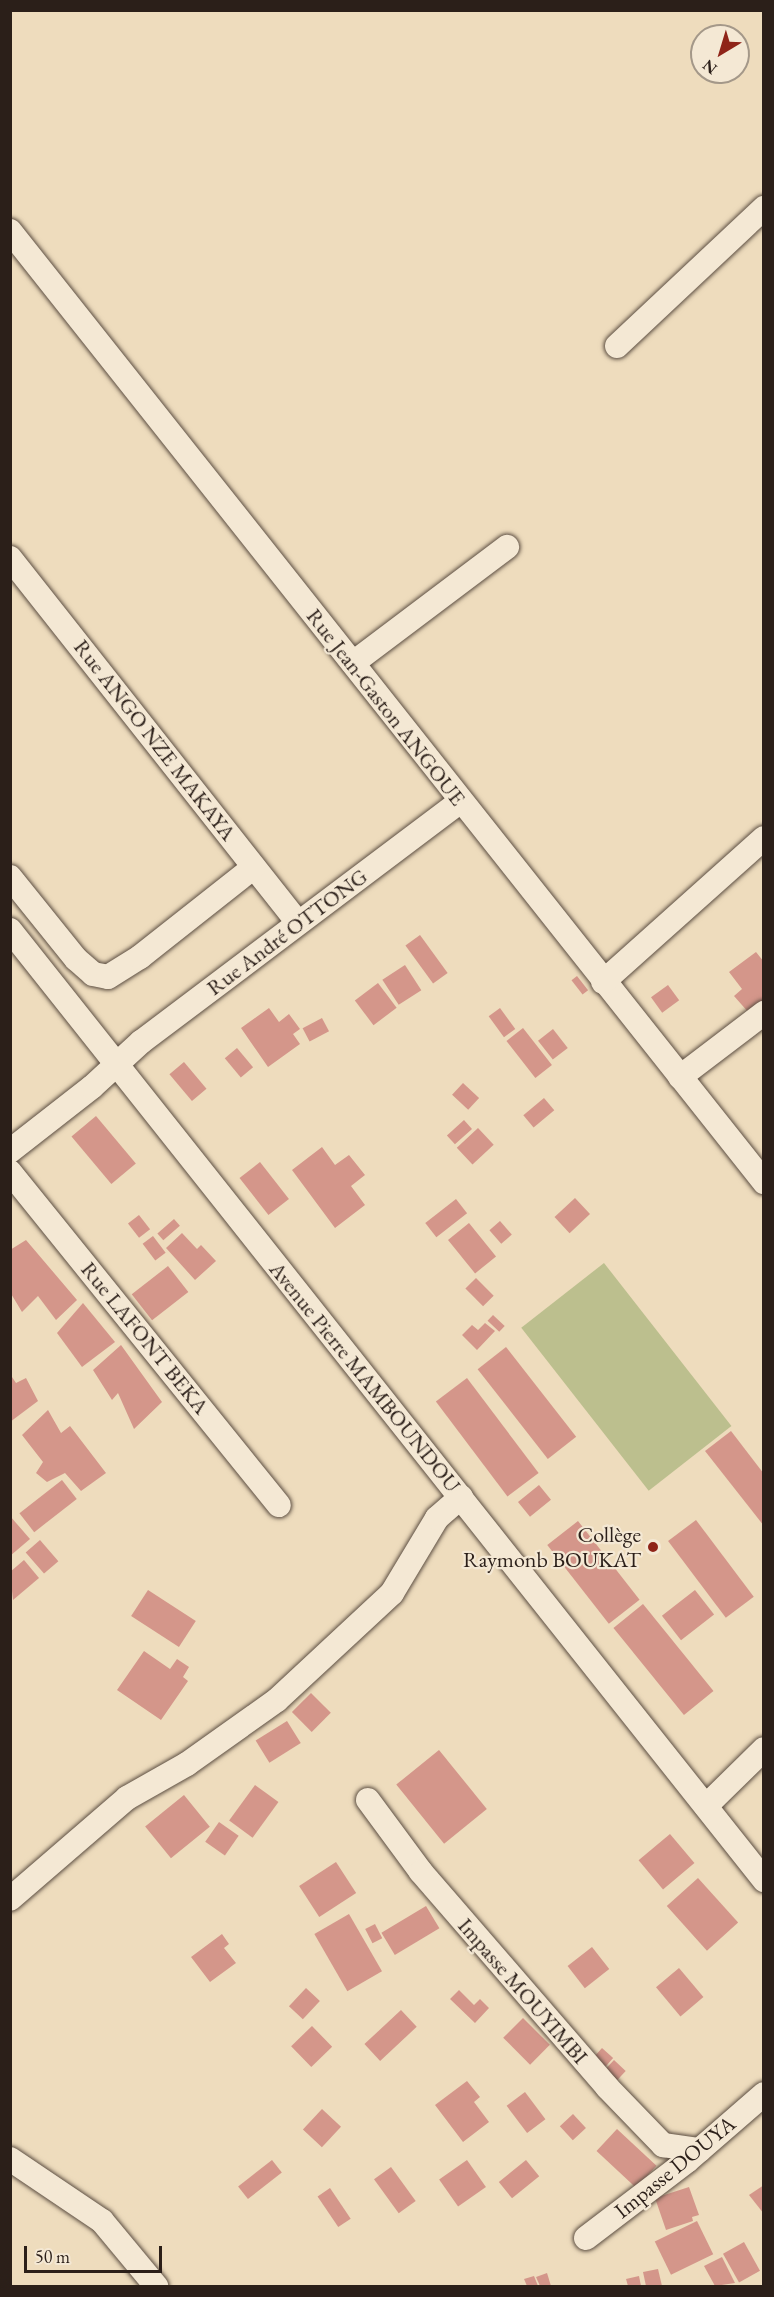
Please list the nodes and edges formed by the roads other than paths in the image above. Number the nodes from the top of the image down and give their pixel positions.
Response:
1 (764, 208) edge
2 (10, 231) edge
3 (617, 346) dead end
4 (507, 547) dead end
5 (10, 558) edge
6 (352, 663) junction
7 (459, 801) junction
8 (764, 838) edge
9 (254, 867) junction
10 (10, 877) edge
11 (298, 923) junction
12 (10, 930) edge
13 (603, 982) junction
14 (764, 1013) edge
15 (116, 1064) junction
16 (680, 1077) junction
17 (10, 1151) edge
18 (10, 1172) edge
19 (764, 1182) edge
20 (460, 1497) junction
21 (279, 1505) dead end
22 (764, 1749) edge
23 (368, 1800) dead end
24 (706, 1806) junction
25 (764, 1880) edge
26 (10, 1899) edge
27 (764, 2094) edge
28 (700, 2150) junction
29 (10, 2159) edge
30 (586, 2238) dead end
31 (156, 2286) edge

1 - 3 street
2 - 6 street, Rue Jean-Gaston ANGOUE
4 - 6 street
5 - 9 street, Rue ANGO NZE MAKAYA
6 - 7 street, Rue Jean-Gaston ANGOUE
7 - 11 street, Rue André OTTONG
7 - 13 street, Rue Jean-Gaston ANGOUE
8 - 13 street
9 - 10 street
9 - 11 street, Rue ANGO NZE MAKAYA
11 - 15 street, Rue André OTTONG
12 - 15 street, Avenue Pierre MAMBOUNDOU
13 - 16 street, Rue Jean-Gaston ANGOUE
14 - 16 street
15 - 17 street, Rue André OTTONG
15 - 20 street, Avenue Pierre MAMBOUNDOU
16 - 19 street, Rue Jean-Gaston ANGOUE
18 - 21 street, Rue LAFONT BEKA
20 - 24 street, Avenue Pierre MAMBOUNDOU
20 - 26 street
22 - 24 street
23 - 28 street, Impasse MOUYIMBI
24 - 25 street, Avenue Pierre MAMBOUNDOU
27 - 28 street, Impasse DOUYA
28 - 30 street, Impasse DOUYA
29 - 31 street

